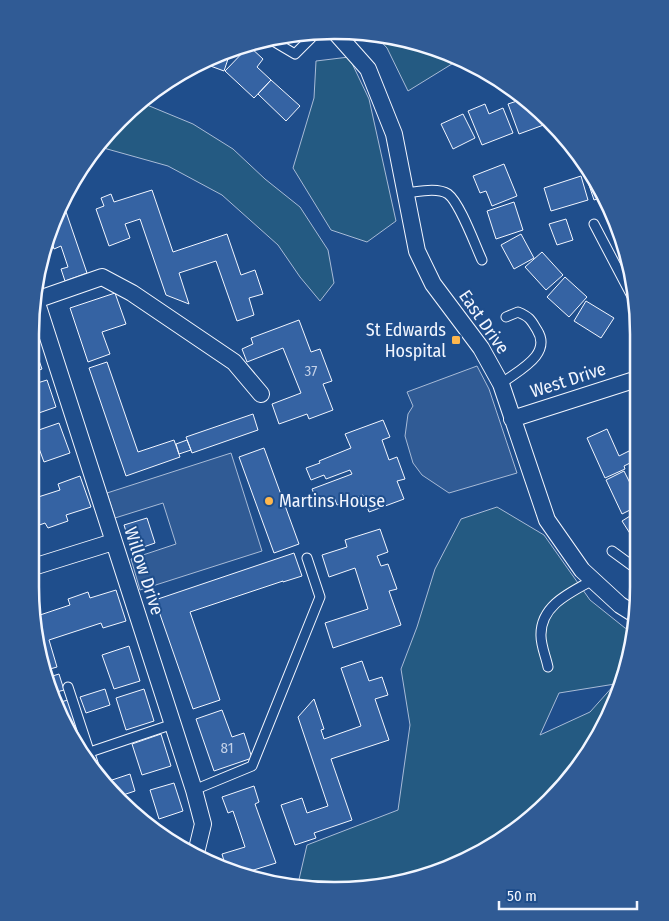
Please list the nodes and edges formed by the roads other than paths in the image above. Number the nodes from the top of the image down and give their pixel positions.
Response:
1 (341, 39) edge
2 (309, 40) edge
3 (277, 44) edge
4 (405, 192) junction
5 (594, 224) dead end
6 (482, 260) dead end
7 (626, 286) edge
8 (41, 296) edge
9 (40, 309) edge
10 (506, 317) dead end
11 (630, 381) edge
12 (501, 384) junction
13 (262, 394) dead end
14 (512, 418) junction
15 (114, 542) junction
16 (612, 551) dead end
17 (307, 558) dead end
18 (630, 564) edge
19 (39, 565) edge
20 (593, 580) junction
21 (629, 611) edge
22 (548, 667) dead end
23 (68, 687) dead end
24 (173, 724) junction
25 (90, 752) joint
26 (194, 790) junction
27 (197, 848) edge

1 - 4 street, East Drive
2 - 3 lane
4 - 6 lane
4 - 12 street, East Drive
5 - 7 lane
8 - 13 street, Willow Drive
9 - 15 street, Willow Drive
10 - 12 lane
11 - 14 street, West Drive
12 - 14 street, East Drive
14 - 20 street, East Drive
15 - 19 street
15 - 24 street, Willow Drive
16 - 18 lane
17 - 26 lane
20 - 21 street, East Drive
20 - 22 lane
23 - 25 lane
24 - 25 lane
24 - 26 street, Willow Drive
26 - 27 street, Willow Drive

